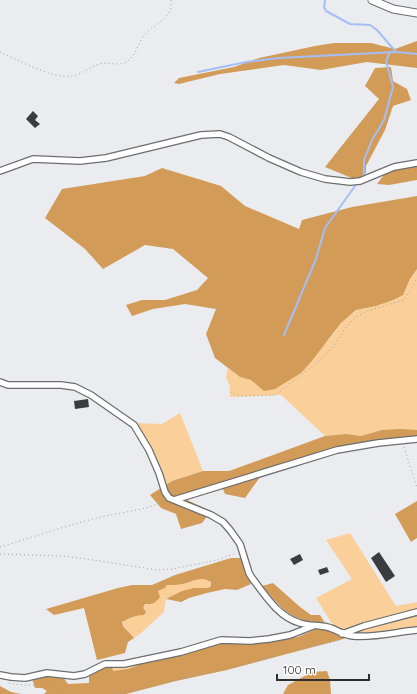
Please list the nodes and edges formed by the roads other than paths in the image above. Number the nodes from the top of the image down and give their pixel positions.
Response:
1 (372, 0) edge
2 (417, 13) edge
3 (417, 163) edge
4 (0, 171) edge
5 (0, 382) edge
6 (417, 439) edge
7 (171, 499) junction
8 (417, 612) edge
9 (314, 626) junction
10 (417, 630) edge
11 (342, 634) junction
12 (0, 675) edge

1 - 2 street
3 - 4 street
5 - 7 street
6 - 7 street
7 - 9 street
8 - 11 street
9 - 11 street
9 - 12 street
10 - 11 street

